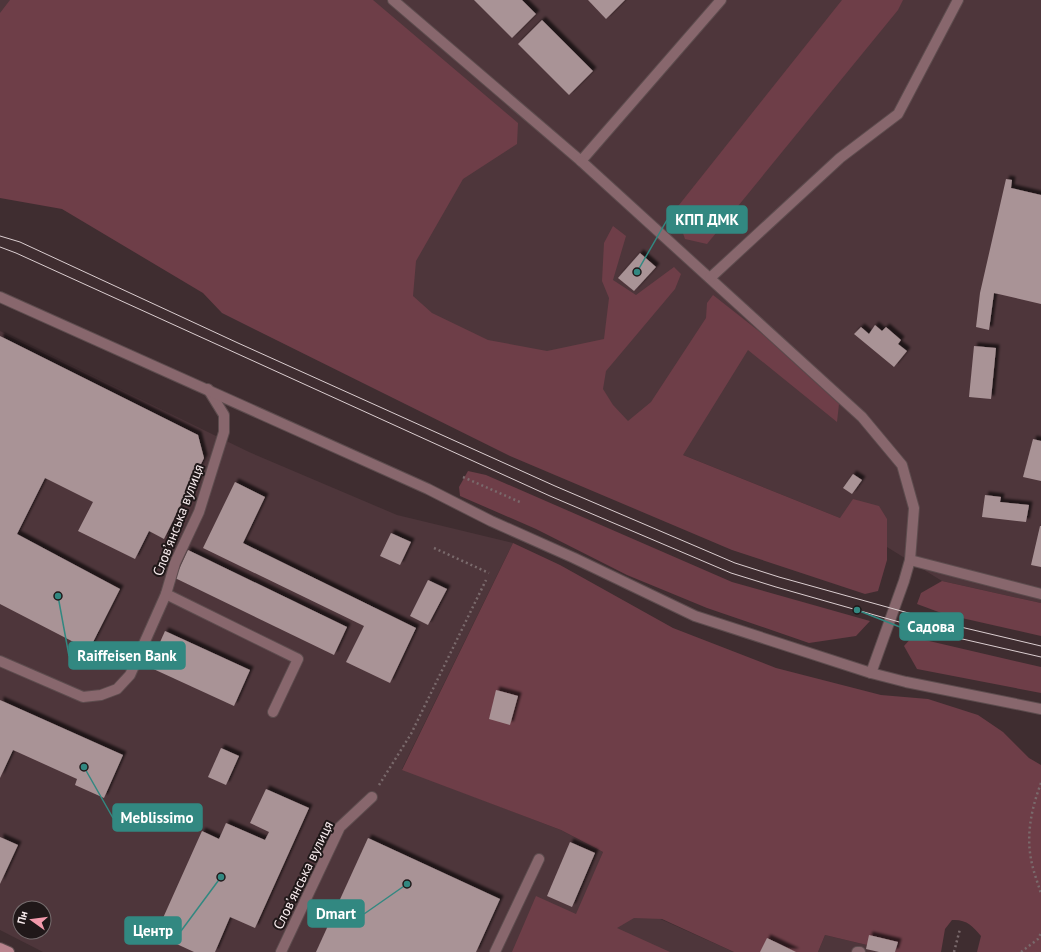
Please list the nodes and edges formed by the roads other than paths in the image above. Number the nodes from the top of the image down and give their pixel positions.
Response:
1 (393, 0) edge
2 (721, 0) edge
3 (958, 0) edge
4 (581, 161) junction
5 (710, 278) junction
6 (2, 300) edge
7 (208, 389) junction
8 (910, 560) junction
9 (166, 594) junction
10 (1041, 594) edge
11 (0, 660) edge
12 (871, 673) junction
13 (1041, 709) edge
14 (273, 712) dead end
15 (372, 797) road end
16 (539, 860) dead end
17 (0, 948) edge
18 (9, 952) edge
19 (281, 952) edge
20 (495, 952) edge

1 - 4 street
2 - 4 street
3 - 5 street
4 - 5 street
5 - 8 street
6 - 7 street
7 - 9 street, Словʼянська вулиця
7 - 12 street
8 - 10 street
8 - 12 street
9 - 11 street, Словʼянська вулиця
9 - 14 street, Словʼянська вулиця
12 - 13 street
15 - 19 street, Словʼянська вулиця
16 - 20 street
17 - 18 main road

